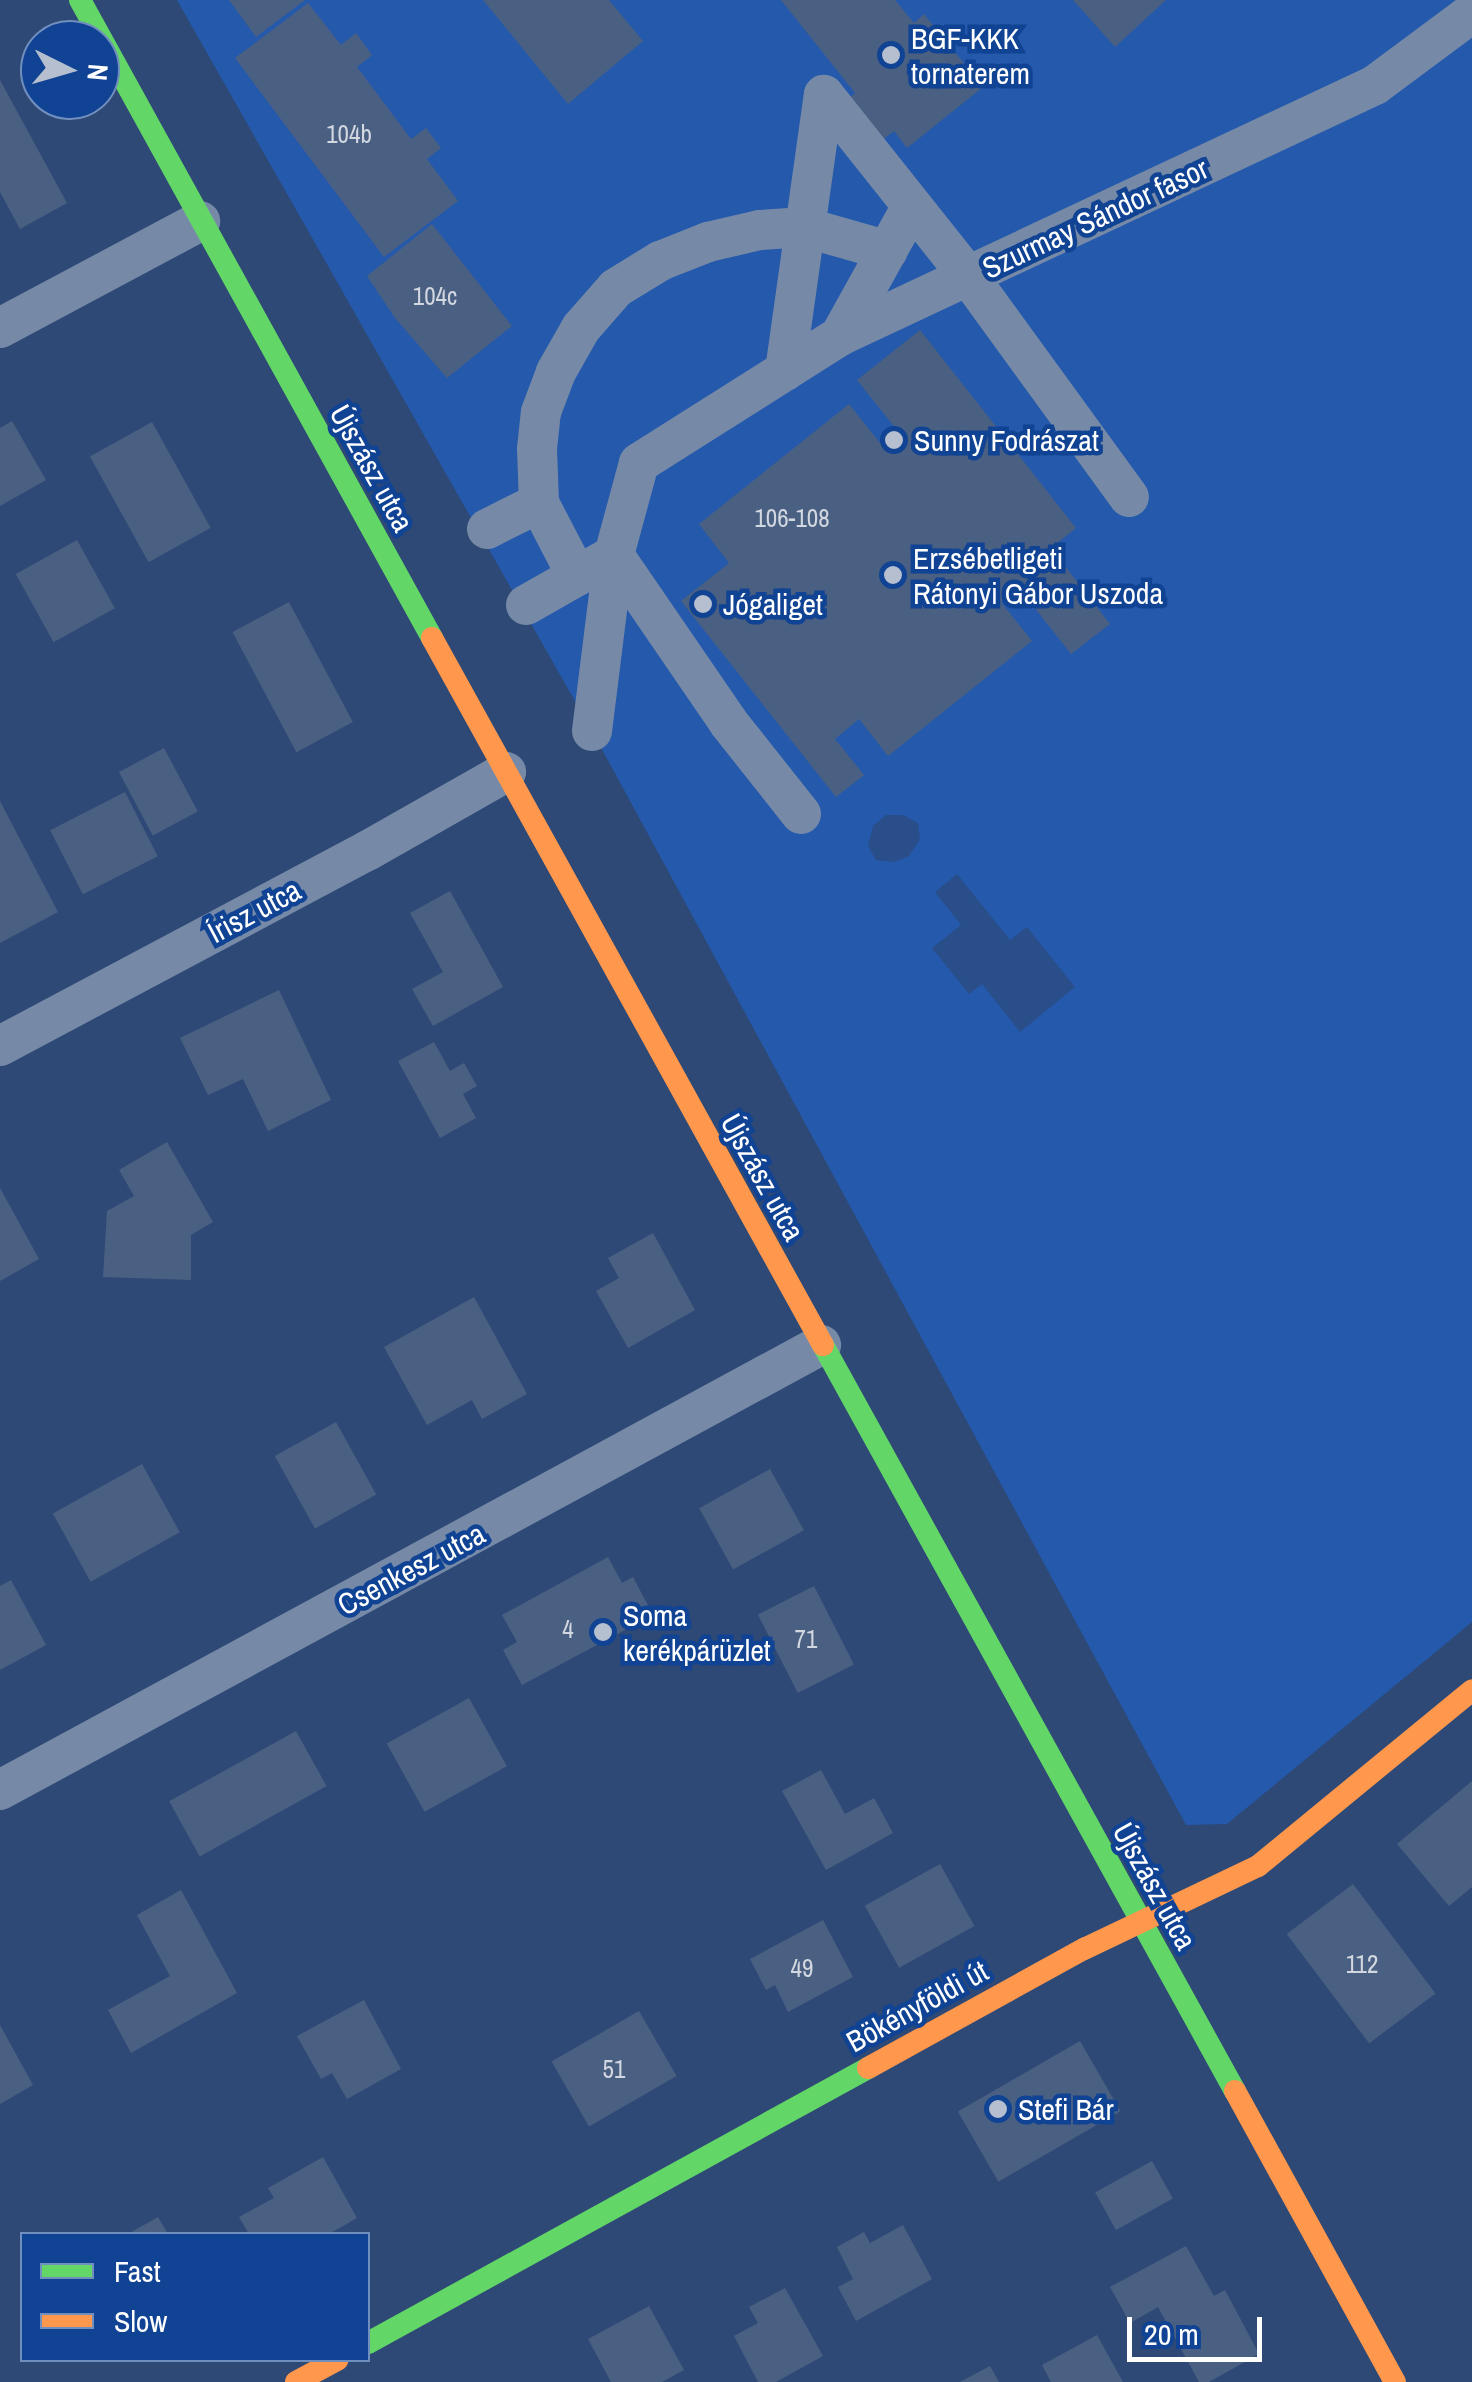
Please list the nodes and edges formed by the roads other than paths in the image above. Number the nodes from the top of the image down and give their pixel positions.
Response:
1 (80, 0) edge
2 (1472, 13) edge
3 (912, 206) junction
4 (200, 221) junction
5 (804, 226) junction
6 (888, 251) junction
7 (969, 277) junction
8 (0, 328) edge
9 (840, 336) junction
10 (785, 371) junction
11 (1129, 496) dead end
12 (539, 503) junction
13 (487, 529) dead end
14 (614, 555) junction
15 (577, 576) junction
16 (526, 605) dead end
17 (592, 731) dead end
18 (506, 772) junction
19 (800, 814) dead end
20 (0, 1046) edge
21 (821, 1345) junction
22 (1472, 1690) edge
23 (0, 1790) edge
24 (1141, 1922) junction
25 (370, 2341) edge
26 (333, 2362) edge
27 (1391, 2381) edge
28 (296, 2382) edge

1 - 4 street, Újszász utca
2 - 7 street, Szurmay Sándor fasor
3 - 5 street
3 - 6 street
3 - 7 street
4 - 8 street
4 - 18 street, Újszász utca
5 - 6 street
5 - 10 street
5 - 12 street
6 - 9 street
7 - 9 street, Szurmay Sándor fasor
7 - 11 street
9 - 10 street, Szurmay Sándor fasor
10 - 14 street, Szurmay Sándor fasor
12 - 13 street
12 - 15 street
14 - 15 street
14 - 17 street, Szurmay Sándor fasor
14 - 19 street
15 - 16 street
18 - 20 street, Írisz utca
18 - 21 street, Újszász utca
21 - 23 street, Csenkesz utca
21 - 24 street, Újszász utca
22 - 24 street, Bökényföldi út
24 - 25 street, Bökényföldi út
24 - 27 street, Újszász utca
26 - 28 street

